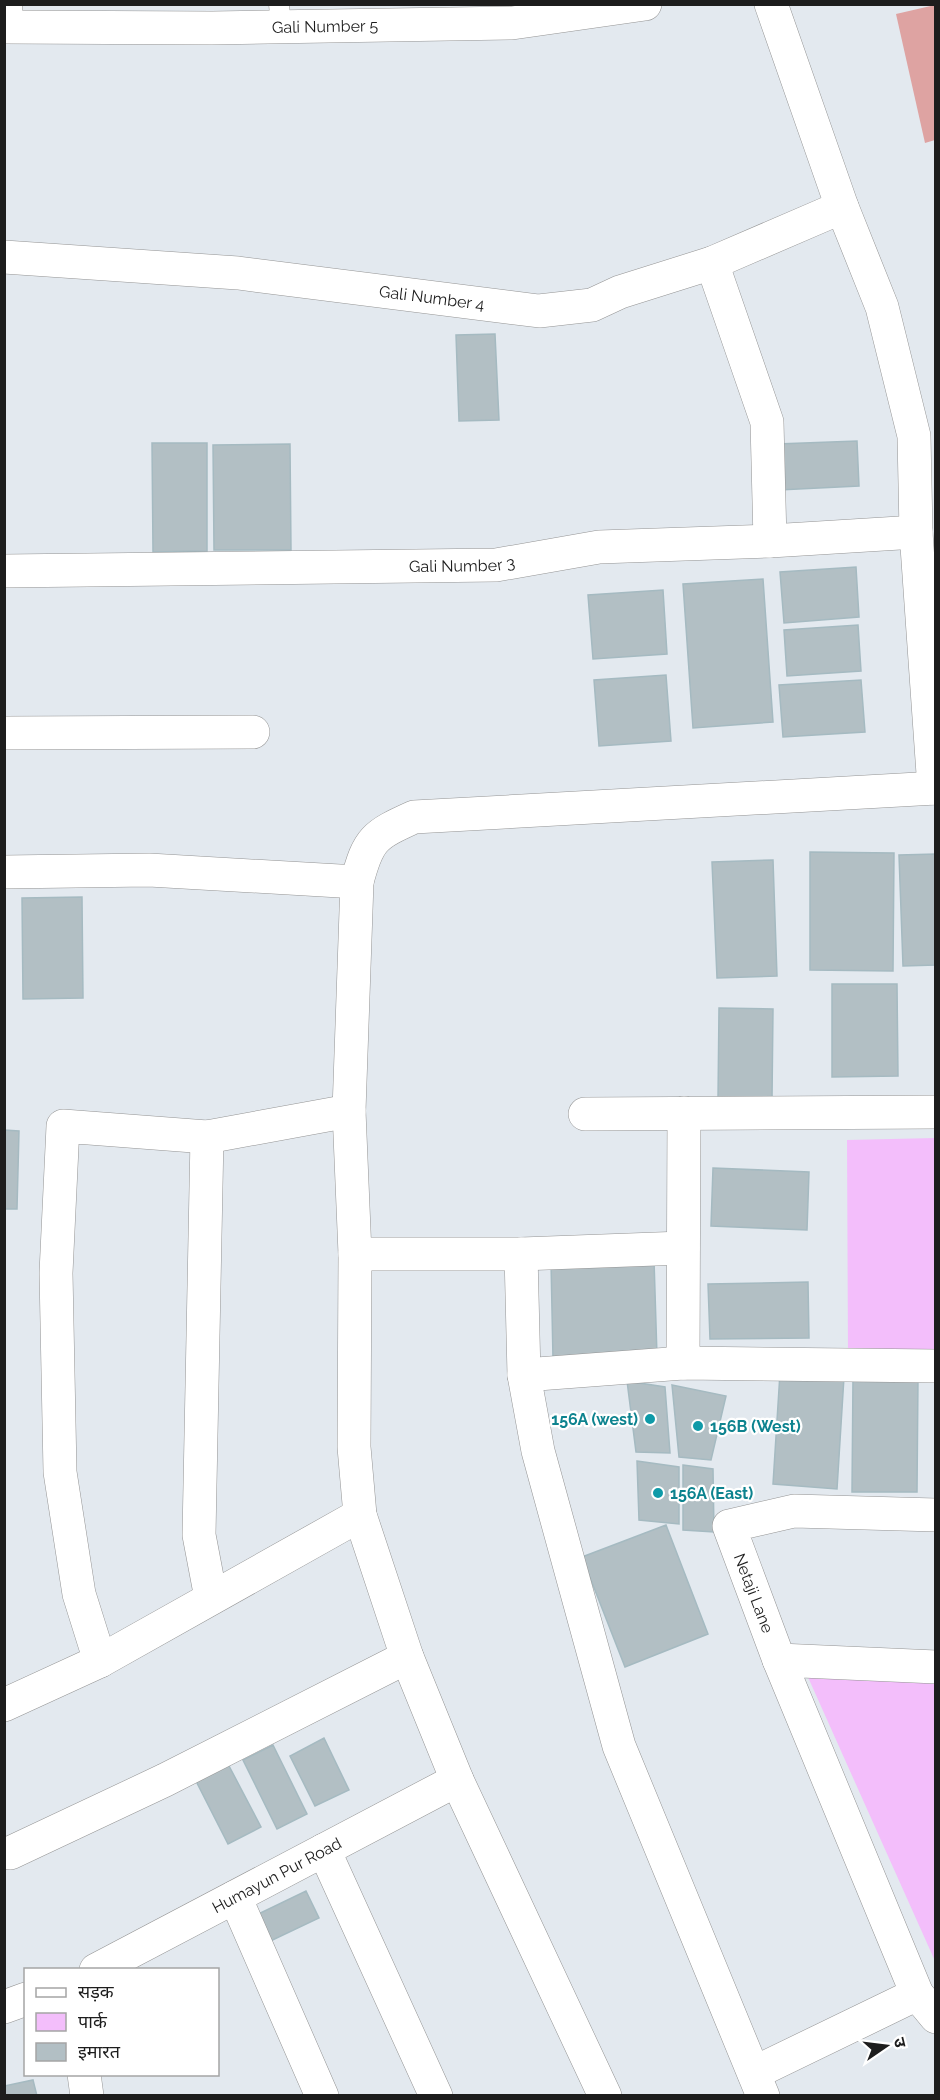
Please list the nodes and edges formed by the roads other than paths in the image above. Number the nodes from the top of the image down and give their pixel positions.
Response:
1 (645, 4) edge
2 (771, 4) edge
3 (416, 15) edge
4 (280, 16) edge
5 (10, 20) edge
6 (842, 207) junction
7 (4, 257) edge
8 (712, 263) junction
9 (916, 532) junction
10 (770, 541) junction
11 (4, 571) edge
12 (253, 732) dead end
13 (4, 733) edge
14 (935, 788) edge
15 (4, 872) edge
16 (357, 882) junction
17 (349, 1111) junction
18 (936, 1112) edge
19 (684, 1113) junction
20 (585, 1114) dead end
21 (207, 1137) junction
22 (683, 1248) junction
23 (355, 1254) junction
24 (521, 1254) junction
25 (683, 1363) junction
26 (936, 1366) edge
27 (524, 1375) junction
28 (360, 1515) junction
29 (936, 1515) edge
30 (212, 1598) junction
31 (407, 1657) junction
32 (779, 1660) junction
33 (100, 1661) junction
34 (936, 1667) edge
35 (4, 1705) edge
36 (457, 1780) junction
37 (324, 1850) junction
38 (10, 1853) dead end
39 (234, 1897) junction
40 (100, 1968) edge
41 (24, 2000) edge
42 (926, 2005) edge
43 (4, 2007) edge
44 (84, 2076) edge
45 (759, 2084) edge
46 (87, 2096) edge
47 (322, 2096) edge
48 (436, 2096) edge
49 (605, 2096) edge

1 - 3 street, Gali Number 5
2 - 6 street
3 - 4 street, Gali Number 5
4 - 5 street, Gali Number 5
6 - 8 street, Gali Number 4
6 - 9 street
7 - 8 street, Gali Number 4
8 - 10 street
9 - 10 street, Gali Number 3
9 - 14 street
10 - 11 street, Gali Number 3
12 - 13 street
14 - 16 street
15 - 16 street
16 - 17 street
17 - 21 street
17 - 23 street
18 - 19 street
19 - 20 street
19 - 22 street
21 - 30 street
21 - 33 street
22 - 24 street
22 - 25 street
23 - 24 street
23 - 28 street
24 - 27 street
25 - 26 street
25 - 27 street
27 - 45 street
28 - 30 street
28 - 31 street
29 - 32 street, Netaji Lane
30 - 33 street
31 - 36 street
31 - 38 street
32 - 34 street
32 - 42 street, Netaji Lane
33 - 35 street
36 - 37 street, Humayun Pur Road
36 - 49 street
37 - 39 street, Humayun Pur Road
37 - 48 street
39 - 40 street, Humayun Pur Road
39 - 47 street
41 - 43 street
42 - 45 street
44 - 46 street

